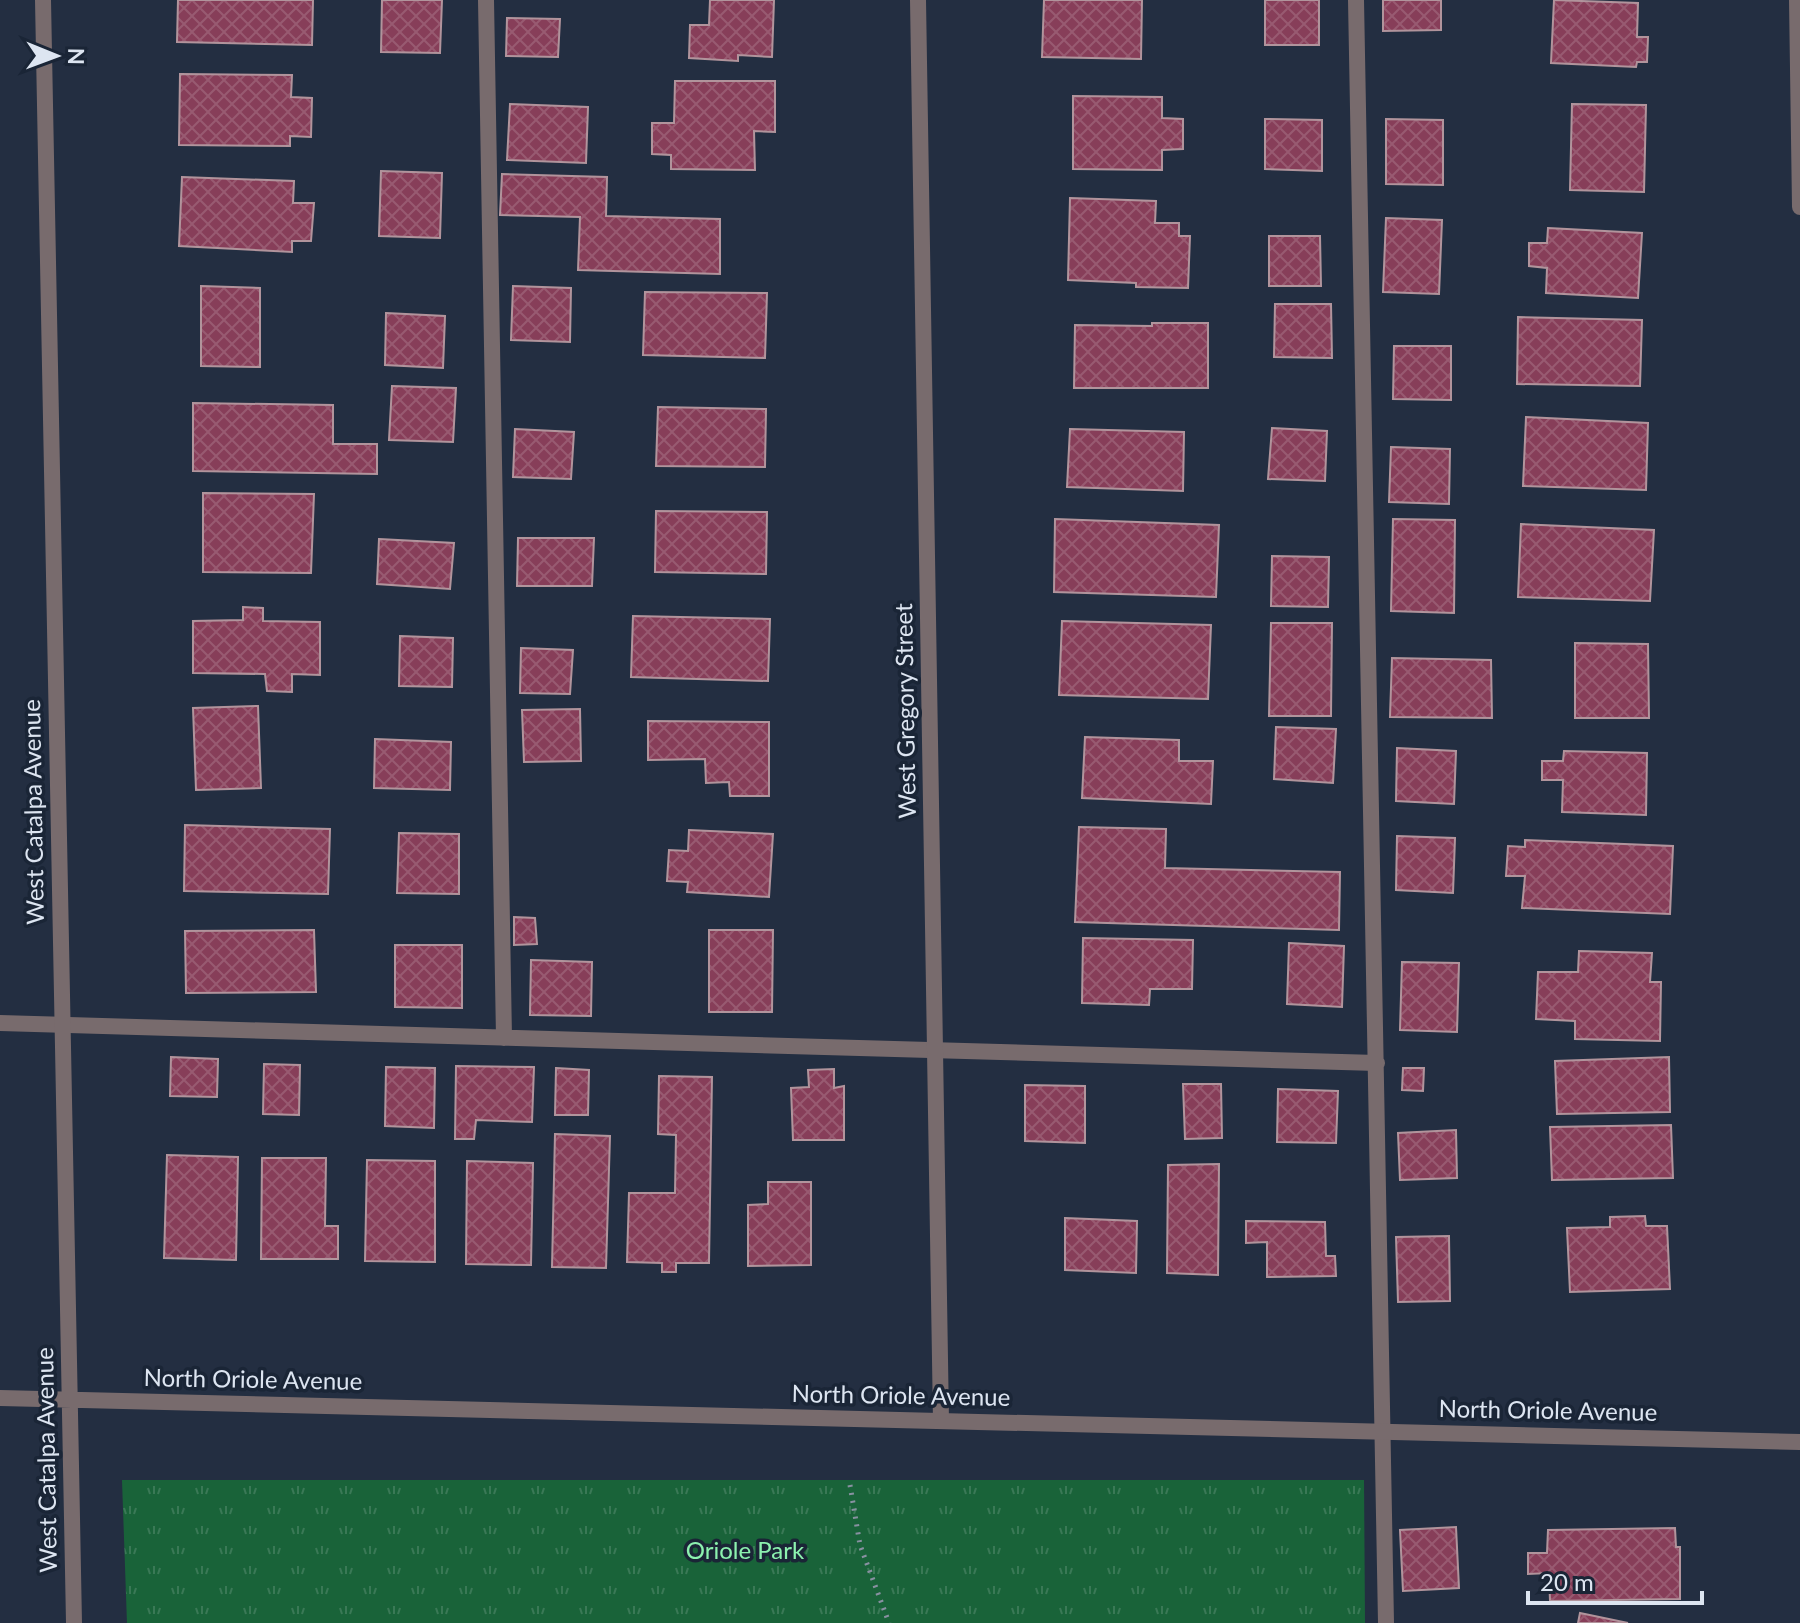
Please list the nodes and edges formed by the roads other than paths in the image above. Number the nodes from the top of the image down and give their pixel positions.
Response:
1 (43, 0) edge
2 (486, 0) edge
3 (918, 0) edge
4 (1356, 0) edge
5 (1797, 0) edge
6 (1799, 98) edge
7 (1800, 207) edge
8 (0, 1023) edge
9 (62, 1025) junction
10 (504, 1038) junction
11 (935, 1050) junction
12 (1377, 1063) junction
13 (0, 1398) edge
14 (70, 1400) junction
15 (941, 1421) junction
16 (1382, 1431) junction
17 (1800, 1442) edge
18 (74, 1623) edge
19 (1386, 1623) edge

1 - 9 street, West Catalpa Avenue
2 - 10 street
3 - 11 street, West Gregory Street
4 - 12 street
5 - 6 street
6 - 7 street
8 - 9 street
9 - 10 street
9 - 14 street, West Catalpa Avenue
10 - 11 street
11 - 12 street
11 - 15 street, West Gregory Street
12 - 16 street
13 - 14 street, North Oriole Avenue
14 - 15 street, North Oriole Avenue
14 - 18 street, West Catalpa Avenue
15 - 16 street, North Oriole Avenue
16 - 17 street, North Oriole Avenue
16 - 19 street

